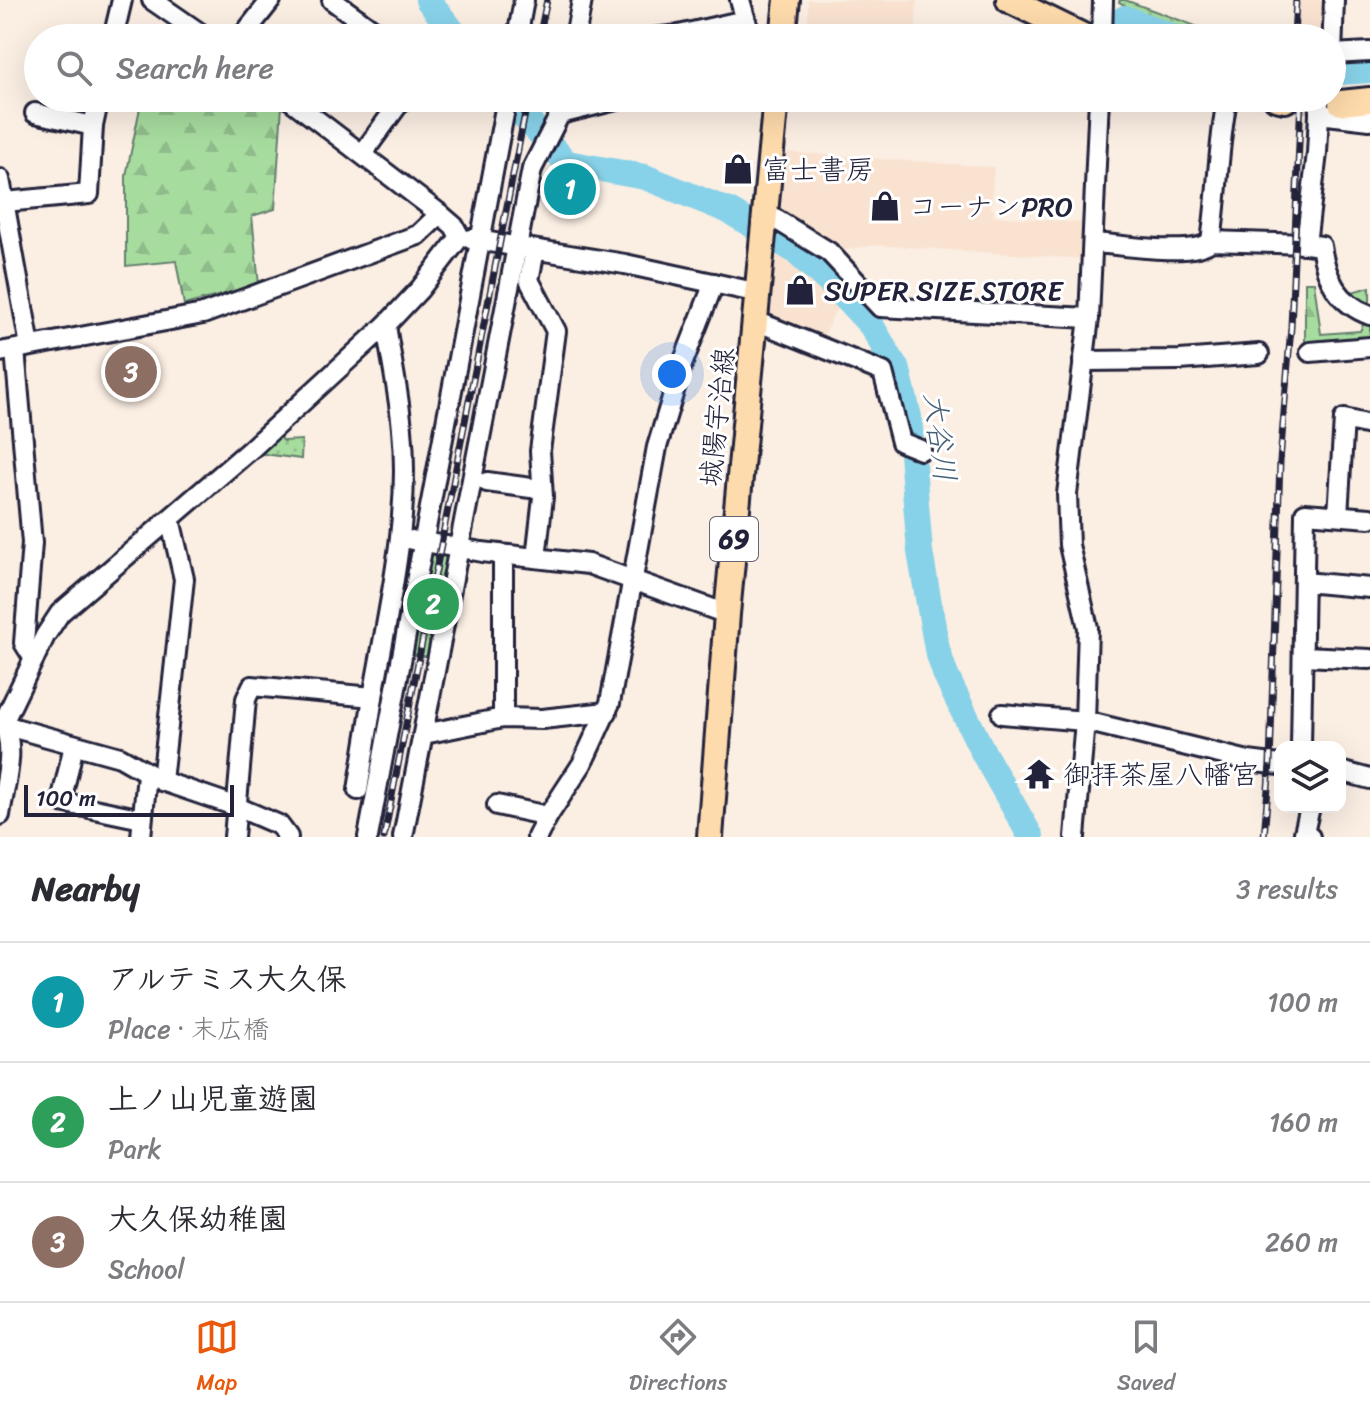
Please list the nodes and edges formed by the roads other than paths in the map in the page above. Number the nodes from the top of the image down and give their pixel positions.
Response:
1 (122, 0) edge
2 (152, 0) edge
3 (271, 0) edge
4 (332, 0) edge
5 (524, 0) edge
6 (582, 0) edge
7 (740, 0) edge
8 (787, 0) edge
9 (1009, 0) edge
10 (1103, 0) edge
11 (1334, 0) edge
12 (358, 19) junction
13 (116, 24) edge
14 (187, 24) edge
15 (252, 24) edge
16 (354, 24) edge
17 (365, 24) edge
18 (520, 24) edge
19 (578, 24) edge
20 (747, 24) edge
21 (784, 24) edge
22 (1058, 24) edge
23 (1102, 24) edge
24 (1333, 24) edge
25 (1370, 52) edge
26 (1346, 53) edge
27 (1370, 100) edge
28 (1346, 103) tunnel mouth
29 (96, 112) edge
30 (310, 112) edge
31 (393, 112) edge
32 (504, 112) edge
33 (775, 112) edge
34 (1098, 112) edge
35 (1224, 112) edge
36 (1325, 112) edge
37 (1346, 112) tunnel mouth
38 (35, 113) dead end
39 (558, 114) edge
40 (1370, 120) edge
41 (93, 126) junction
42 (363, 153) junction
43 (0, 179) edge
44 (5, 202) junction
45 (440, 214) junction
46 (763, 224) junction
47 (4, 230) edge
48 (460, 237) junction
49 (480, 240) junction
50 (1211, 241) junction
51 (1093, 243) junction
52 (1306, 244) junction
53 (526, 248) junction
54 (714, 283) junction
55 (759, 293) junction
56 (1370, 315) edge
57 (1089, 318) junction
58 (756, 321) junction
59 (386, 325) junction
60 (1370, 347) edge
61 (15, 349) edge
62 (1310, 352) dead end
63 (1259, 354) dead end
64 (1083, 361) junction
65 (1370, 425) edge
66 (921, 450) dead end
67 (487, 482) dead end
68 (541, 487) junction
69 (1338, 515) junction
70 (1370, 518) edge
71 (170, 519) junction
72 (400, 537) junction
73 (423, 542) junction
74 (459, 548) junction
75 (503, 555) junction
76 (536, 558) junction
77 (631, 579) junction
78 (1304, 582) junction
79 (1370, 588) edge
80 (727, 614) junction
81 (1303, 656) junction
82 (34, 659) junction
83 (1370, 659) edge
84 (373, 697) junction
85 (607, 712) junction
86 (1002, 714) dead end
87 (503, 718) junction
88 (1085, 721) junction
89 (2, 724) edge
90 (424, 734) junction
91 (1301, 741) edge
92 (74, 745) junction
93 (1274, 764) edge
94 (1346, 773) edge
95 (155, 778) junction
96 (1370, 779) edge
97 (358, 790) dead end
98 (497, 805) dead end
99 (235, 806) junction
100 (1309, 813) edge
101 (0, 815) edge
102 (548, 816) junction
103 (141, 828) edge
104 (234, 837) edge
105 (288, 837) edge
106 (368, 837) edge
107 (403, 837) edge
108 (537, 837) edge
109 (710, 837) edge
110 (1075, 837) edge
111 (1310, 837) edge

1 - 13 street
2 - 14 street
3 - 15 street
4 - 12 street
5 - 18 street
6 - 19 street
7 - 20 street
8 - 21 main road
9 - 22 main road
10 - 23 street
11 - 24 street
12 - 16 street
12 - 17 street
25 - 26 street
27 - 28 main road
29 - 41 street
30 - 42 street
31 - 42 street
32 - 49 street
33 - 46 main road, 城陽宇治線 / 69
34 - 51 street
35 - 50 street
36 - 52 street
37 - 40 street
38 - 41 street
39 - 53 street
41 - 44 street
42 - 45 street
43 - 44 street
44 - 47 street
45 - 48 street
45 - 61 street
46 - 55 main road, 城陽宇治線 / 69
46 - 57 street
47 - 61 street
48 - 49 street
48 - 59 street
49 - 53 street
49 - 73 street
50 - 51 street
50 - 52 street
51 - 57 street
52 - 56 street
53 - 54 street
53 - 68 street
53 - 74 street
54 - 55 street
54 - 77 street
55 - 58 main road, 城陽宇治線 / 69
57 - 64 street
58 - 66 street
58 - 80 main road, 城陽宇治線 / 69
59 - 71 street
59 - 72 street
60 - 62 street
61 - 82 street
63 - 64 street
64 - 88 street
65 - 69 street
67 - 68 street
68 - 76 street
69 - 70 street
69 - 78 street
71 - 82 street
71 - 95 street
72 - 73 street
72 - 84 street
73 - 74 street
73 - 106 street
74 - 75 street
74 - 90 street
75 - 76 street
75 - 87 street
76 - 77 street
77 - 80 street
77 - 85 street
78 - 79 street
78 - 81 street
80 - 109 main road, 城陽宇治線 / 69
81 - 83 street
81 - 91 street
82 - 89 street
84 - 97 street
84 - 99 street
85 - 87 street
85 - 102 street
86 - 88 street
87 - 90 street
88 - 93 street
88 - 110 street
89 - 92 street
89 - 101 street
90 - 107 street
92 - 95 street
92 - 103 street
94 - 96 street
95 - 99 street
95 - 103 street
98 - 102 street
99 - 104 street
99 - 105 street
100 - 111 street
102 - 108 street

